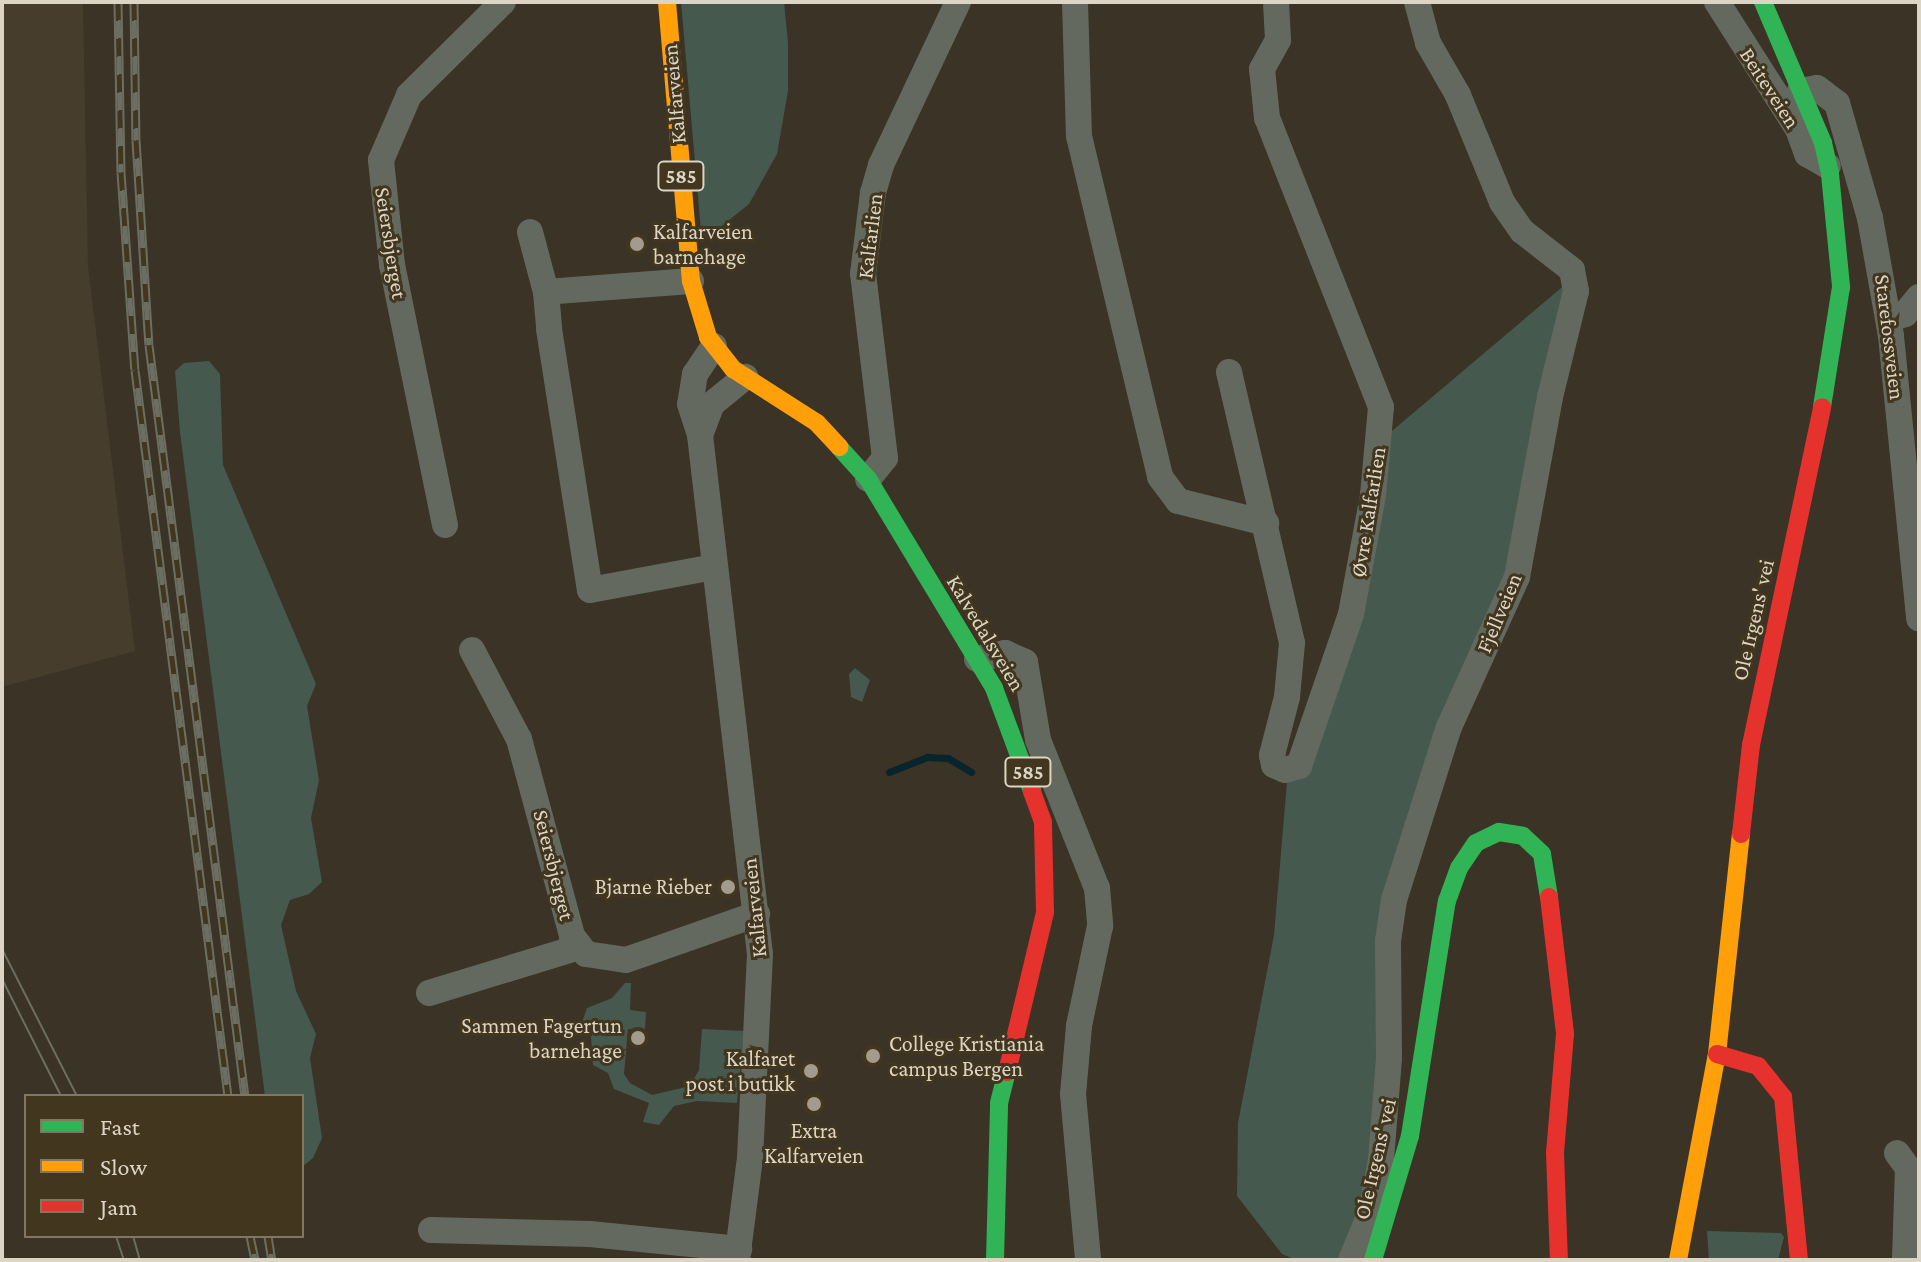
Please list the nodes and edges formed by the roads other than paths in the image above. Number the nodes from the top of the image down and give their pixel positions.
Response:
1 (503, 2) edge
2 (667, 2) edge
3 (958, 2) edge
4 (1075, 2) edge
5 (1276, 2) edge
6 (1417, 2) edge
7 (1717, 2) edge
8 (1763, 2) edge
9 (1800, 91) junction
10 (1828, 166) junction
11 (530, 232) dead end
12 (691, 281) junction
13 (546, 292) junction
14 (1919, 297) edge
15 (1889, 319) junction
16 (714, 346) junction
17 (1229, 372) dead end
18 (745, 377) junction
19 (700, 435) junction
20 (868, 479) junction
21 (1266, 523) junction
22 (445, 525) dead end
23 (714, 567) junction
24 (1919, 619) edge
25 (472, 650) dead end
26 (977, 659) junction
27 (757, 914) junction
28 (579, 947) junction
29 (429, 993) dead end
30 (1717, 1054) junction
31 (1897, 1153) dead end
32 (431, 1230) dead end
33 (738, 1254) edge
34 (995, 1260) edge
35 (1088, 1260) edge
36 (1351, 1260) edge
37 (1373, 1260) edge
38 (1559, 1260) edge
39 (1678, 1260) edge
40 (1799, 1260) edge
41 (1905, 1260) edge

1 - 22 street, Seiersbjerget
2 - 12 street, Kalfarveien / 585
3 - 20 street, Kalfarlien
4 - 21 street
5 - 21 street, Øvre Kalfarlien
6 - 36 street, Fjellveien
7 - 10 street, Beiteveien
8 - 9 street, Ole Irgens' vei
9 - 10 street, Ole Irgens' vei
9 - 15 street, Starefossveien
10 - 30 street, Ole Irgens' vei
11 - 13 street
12 - 13 street
12 - 16 street, Kalfarveien / 585
13 - 23 street
14 - 15 street
15 - 24 street, Starefossveien
16 - 18 street, Kalvedalsveien / 585
16 - 19 street, Kalfarveien
17 - 21 street, Øvre Kalfarlien
18 - 19 street
18 - 20 street, Kalvedalsveien / 585
19 - 23 street, Kalfarveien
20 - 26 street, Kalvedalsveien / 585
23 - 27 street, Kalfarveien
25 - 28 street, Seiersbjerget
26 - 34 street, Kalvedalsveien / 585
26 - 35 street
27 - 28 street, Seiersbjerget
27 - 33 street, Kalfarveien
28 - 29 street, Seiersbjerget
30 - 39 street, Ole Irgens' vei
30 - 40 street
31 - 41 street
32 - 33 street, Kalfarveien
37 - 38 street, Ole Irgens' vei

